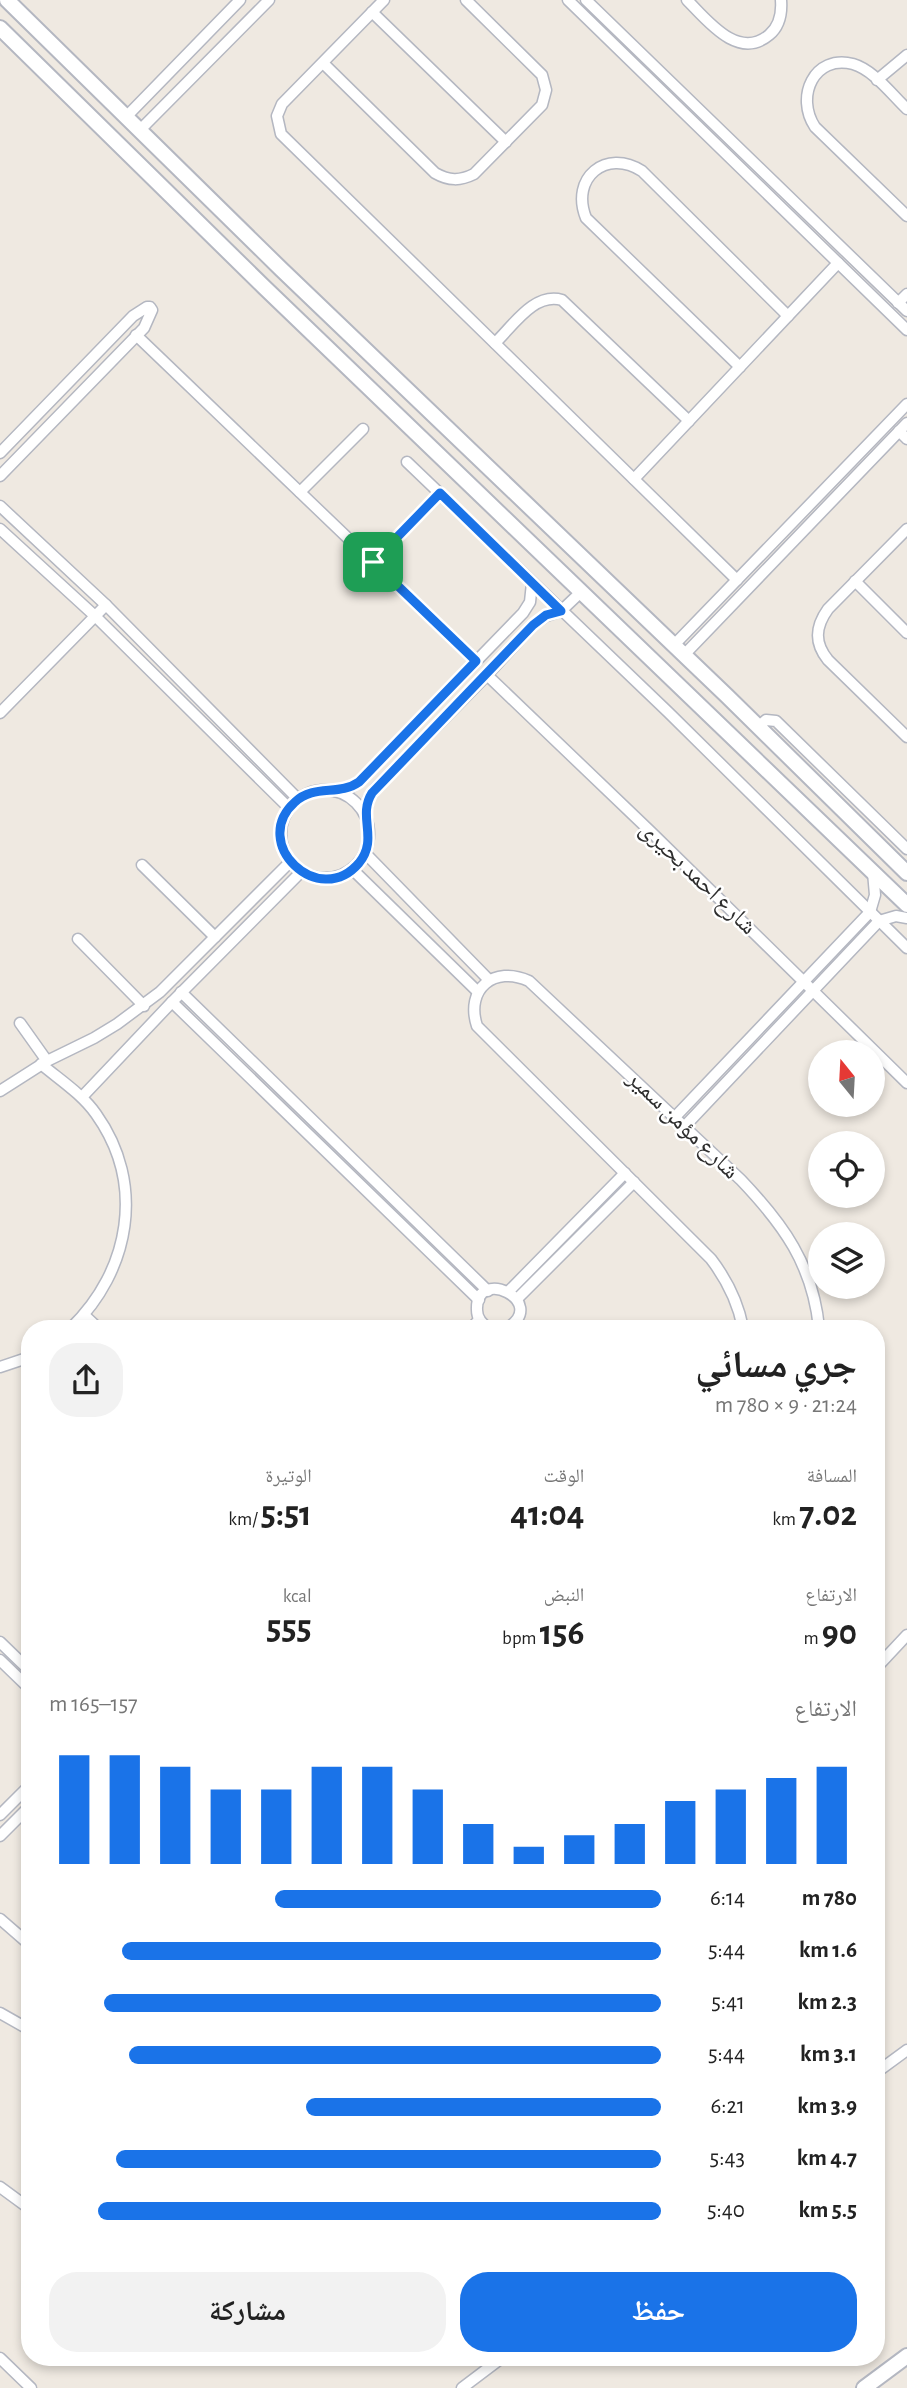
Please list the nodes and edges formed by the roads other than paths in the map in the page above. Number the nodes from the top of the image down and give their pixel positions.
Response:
1 (6, 0) edge
2 (240, 0) edge
3 (269, 0) edge
4 (384, 0) edge
5 (466, 0) edge
6 (568, 0) edge
7 (586, 0) edge
8 (687, 0) edge
9 (781, 0) edge
10 (372, 12) junction
11 (0, 28) edge
12 (622, 35) junction
13 (614, 44) junction
14 (907, 55) edge
15 (323, 63) junction
16 (877, 80) junction
17 (907, 109) edge
18 (126, 117) junction
19 (139, 130) junction
20 (506, 142) junction
21 (755, 164) junction
22 (746, 173) junction
23 (907, 216) edge
24 (838, 263) junction
25 (281, 269) junction
26 (264, 286) junction
27 (907, 294) edge
28 (898, 303) junction
29 (907, 311) edge
30 (788, 316) junction
31 (907, 330) edge
32 (136, 335) junction
33 (495, 343) junction
34 (740, 368) junction
35 (907, 404) edge
36 (689, 421) junction
37 (907, 423) edge
38 (363, 429) dead end
39 (903, 435) edge
40 (0, 453) edge
41 (407, 462) dead end
42 (0, 476) edge
43 (634, 479) junction
44 (300, 492) junction
45 (440, 493) junction
46 (0, 506) edge
47 (536, 513) junction
48 (0, 529) edge
49 (906, 531) edge
50 (518, 532) junction
51 (373, 562) junction
52 (737, 580) junction
53 (855, 581) junction
54 (532, 583) junction
55 (582, 591) junction
56 (106, 605) junction
57 (561, 611) junction
58 (95, 616) junction
59 (907, 632) edge
60 (679, 650) junction
61 (476, 661) junction
62 (487, 675) junction
63 (0, 713) edge
64 (758, 727) junction
65 (907, 737) edge
66 (335, 791) junction
67 (298, 799) junction
68 (289, 808) junction
69 (841, 808) junction
70 (365, 815) junction
71 (826, 825) junction
72 (907, 849) edge
73 (365, 853) junction
74 (290, 862) junction
75 (142, 865) dead end
76 (352, 869) junction
77 (301, 872) junction
78 (873, 872) junction
79 (907, 873) edge
80 (907, 905) edge
81 (870, 912) junction
82 (907, 918) edge
83 (879, 921) junction
84 (215, 937) junction
85 (78, 939) dead end
86 (907, 948) edge
87 (489, 980) junction
88 (804, 981) junction
89 (813, 990) junction
90 (181, 992) junction
91 (478, 992) junction
92 (172, 1002) junction
93 (144, 1006) junction
94 (20, 1023) dead end
95 (44, 1062) junction
96 (907, 1083) edge
97 (0, 1091) edge
98 (82, 1097) junction
99 (674, 1117) junction
100 (685, 1126) junction
101 (625, 1173) junction
102 (634, 1182) junction
103 (488, 1291) junction
104 (509, 1291) junction
105 (479, 1300) junction
106 (517, 1300) junction
107 (84, 1315) junction
108 (517, 1319) edge
109 (80, 1320) edge
110 (89, 1320) edge
111 (479, 1320) edge
112 (741, 1320) edge
113 (817, 1320) edge
114 (21, 1360) edge
115 (0, 1367) edge
116 (907, 1635) edge
117 (0, 1642) edge
118 (885, 1658) edge
119 (0, 1660) edge
120 (21, 1662) edge
121 (21, 1680) edge
122 (21, 1794) edge
123 (0, 1815) edge
124 (21, 1815) edge
125 (0, 1836) edge
126 (0, 1919) edge
127 (21, 1937) edge
128 (0, 2013) edge
129 (21, 2025) edge
130 (907, 2050) edge
131 (885, 2067) edge
132 (0, 2187) edge
133 (21, 2202) edge
134 (907, 2356) edge
135 (0, 2358) edge
136 (491, 2366) edge
137 (31, 2388) edge
138 (462, 2388) edge
139 (864, 2388) edge

1 - 18 street
2 - 18 street
3 - 19 street
4 - 10 street
5 - 20 street
6 - 13 street
7 - 12 street
8 - 9 street
10 - 15 street
10 - 20 street
11 - 26 street
12 - 13 street
12 - 21 street
13 - 22 street
14 - 16 street
15 - 20 street
15 - 33 street
16 - 17 street
16 - 23 street
18 - 19 street
19 - 25 street
21 - 22 street
21 - 28 street
22 - 24 street
24 - 30 street
24 - 31 street
25 - 26 street
25 - 47 street
26 - 50 street
27 - 28 street
28 - 29 street
30 - 34 street
30 - 34 street
32 - 40 street
32 - 42 street
32 - 44 street
33 - 36 street
33 - 43 street
34 - 36 street
35 - 52 street
36 - 43 street
37 - 39 street
38 - 44 street
39 - 60 street
41 - 45 street
43 - 52 street
44 - 51 street
45 - 51 street
45 - 54 street
46 - 56 street
47 - 50 street
47 - 60 street
48 - 58 street
49 - 53 street
50 - 55 street
51 - 61 street
52 - 60 street
53 - 59 street
53 - 65 street
54 - 57 street
54 - 61 street
55 - 57 street
55 - 71 street
56 - 58 street
56 - 67 street
57 - 62 street
57 - 81 street
58 - 63 street
58 - 68 street
60 - 64 street
61 - 66 street
62 - 70 street
62 - 88 street, شارع احمد بحيرى
64 - 69 street
64 - 72 street
66 - 67 street
66 - 70 street
67 - 68 street
68 - 74 street
69 - 71 street
69 - 79 street
70 - 73 street
71 - 78 street
73 - 76 street
73 - 87 street
74 - 77 street
74 - 84 street
75 - 84 street
76 - 77 street
76 - 91 street
77 - 90 street
78 - 80 street
78 - 81 street
81 - 83 street
81 - 88 street
82 - 83 street
83 - 86 street
83 - 89 street
84 - 93 street
85 - 93 street
87 - 91 street
87 - 99 street, شارع مؤمن سمير
88 - 89 street, شارع احمد بحيرى
88 - 99 street
89 - 96 street, شارع احمد بحيرى
89 - 100 street
90 - 92 street
90 - 103 street
91 - 101 street
92 - 98 street
92 - 105 street
93 - 95 street
94 - 95 street
95 - 97 street
95 - 98 street
98 - 107 street
99 - 100 street, شارع مؤمن سمير
100 - 113 street, شارع مؤمن سمير
101 - 102 street
101 - 104 street
102 - 106 street
102 - 112 street
103 - 104 street
103 - 105 street
104 - 106 street
105 - 111 street
106 - 108 street
107 - 109 street
107 - 110 street
114 - 115 street
116 - 118 street
117 - 120 street
119 - 121 street
122 - 123 street
124 - 125 street
126 - 127 street
128 - 129 street
130 - 131 street
132 - 133 street
134 - 139 street
135 - 137 street
136 - 138 street

